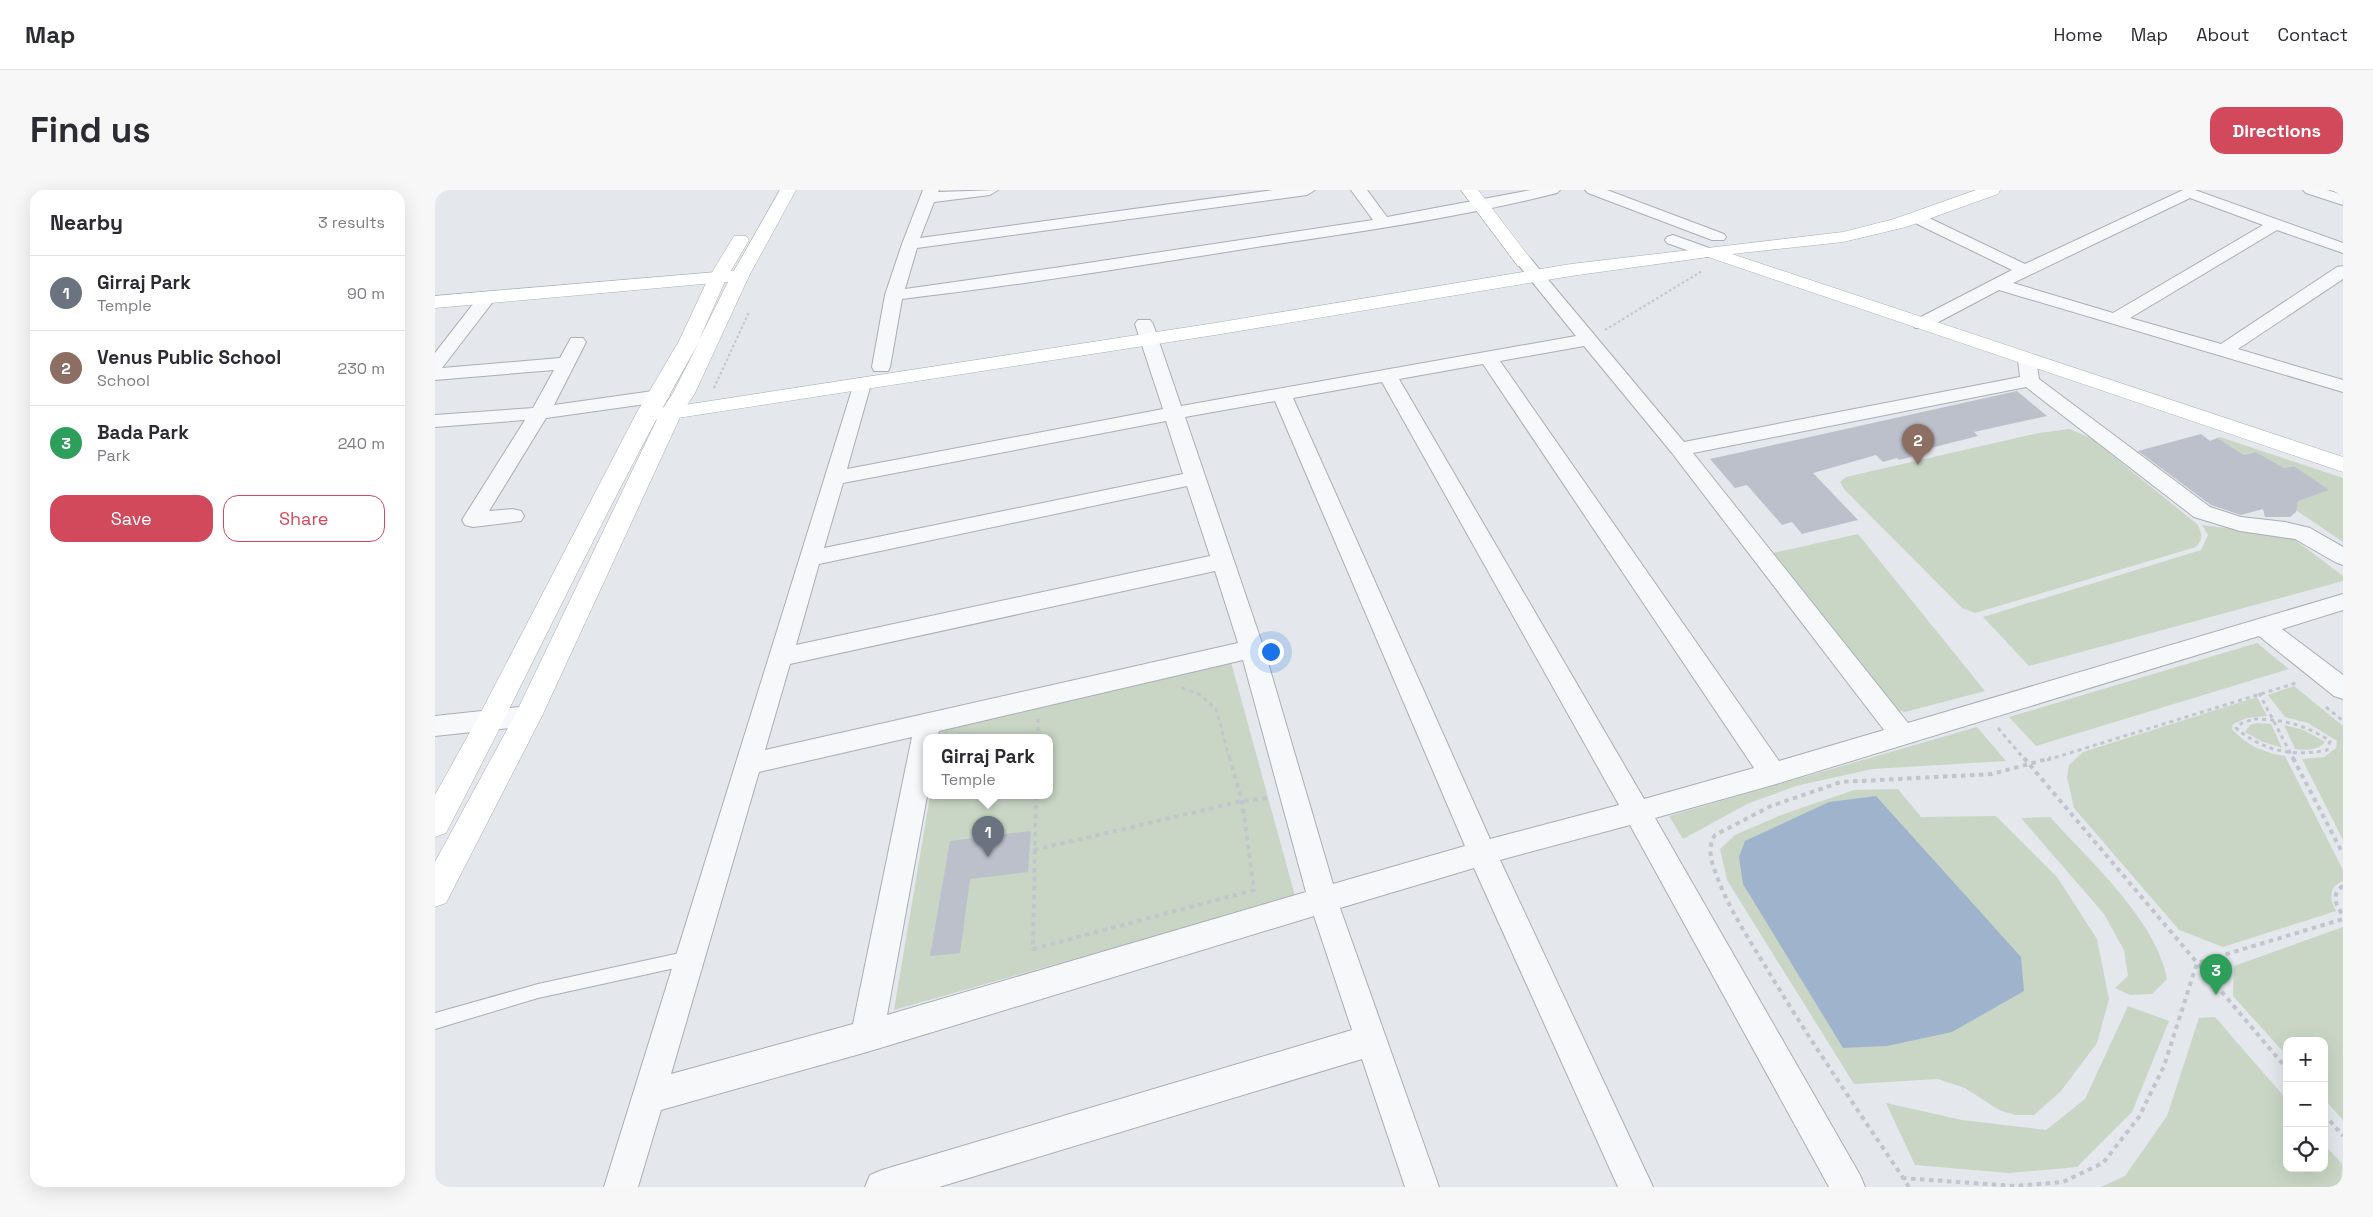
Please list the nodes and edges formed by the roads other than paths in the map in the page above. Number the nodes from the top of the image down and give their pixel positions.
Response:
1 (769, 190) edge
2 (788, 190) edge
3 (990, 190) edge
4 (1307, 190) edge
5 (1359, 190) edge
6 (1469, 190) edge
7 (1551, 190) edge
8 (1593, 190) edge
9 (1945, 190) edge
10 (1992, 190) edge
11 (2311, 190) edge
12 (2192, 192) edge
13 (929, 194) edge
14 (2343, 200) edge
15 (1482, 206) junction
16 (1917, 218) junction
17 (1383, 222) junction
18 (2276, 224) junction
19 (910, 244) junction
20 (2343, 248) edge
21 (1716, 249) junction
22 (1530, 269) junction
23 (2025, 270) junction
24 (2343, 271) edge
25 (729, 277) junction
26 (1997, 284) junction
27 (894, 295) junction
28 (486, 299) junction
29 (437, 304) edge
30 (2115, 319) junction
31 (1921, 324) junction
32 (1146, 331) junction
33 (1590, 340) junction
34 (577, 342) dead end
35 (2223, 351) junction
36 (1488, 357) junction
37 (2027, 360) junction
38 (567, 363) junction
39 (435, 365) edge
40 (435, 374) edge
41 (1388, 375) junction
42 (872, 376) junction
43 (2030, 381) junction
44 (2343, 386) edge
45 (684, 392) junction
46 (1282, 394) junction
47 (659, 408) junction
48 (538, 413) junction
49 (1175, 413) junction
50 (435, 421) edge
51 (1679, 449) junction
52 (2343, 465) edge
53 (836, 478) junction
54 (1196, 478) junction
55 (513, 516) dead end
56 (812, 558) junction
57 (2343, 558) edge
58 (1223, 561) junction
59 (2343, 602) edge
60 (2262, 626) junction
61 (1252, 649) junction
62 (782, 657) junction
63 (2343, 690) edge
64 (528, 716) junction
65 (491, 720) junction
66 (927, 724) junction
67 (435, 726) edge
68 (925, 734) edge
69 (1902, 735) junction
70 (923, 745) edge
71 (749, 764) junction
72 (1773, 774) junction
73 (1637, 812) junction
74 (435, 824) edge
75 (1482, 853) junction
76 (443, 864) edge
77 (435, 894) edge
78 (1323, 900) junction
79 (691, 958) junction
80 (435, 1021) edge
81 (867, 1036) junction
82 (1371, 1040) junction
83 (649, 1097) junction
84 (1419, 1186) edge
85 (621, 1187) edge
86 (881, 1187) edge
87 (1636, 1187) edge
88 (1848, 1187) edge

1 - 25 street
2 - 25 street
3 - 13 street
4 - 19 street
5 - 17 street
6 - 15 street
7 - 15 street
8 - 21 street
9 - 21 street
10 - 16 street
11 - 14 street
12 - 18 street
12 - 23 street
13 - 19 street
15 - 17 street
15 - 22 street
16 - 21 street
16 - 23 street
17 - 27 street
18 - 20 street
18 - 30 street
19 - 27 street
21 - 22 street
21 - 22 street
21 - 31 street
22 - 32 street
22 - 33 street
23 - 26 street
24 - 35 street
25 - 28 street
25 - 45 street
25 - 47 street
26 - 30 street
26 - 31 street
27 - 42 street
28 - 29 street
28 - 39 street
30 - 35 street
31 - 37 street
32 - 42 street
32 - 49 street
33 - 36 street
33 - 51 street
34 - 38 street
35 - 44 street
36 - 41 street
36 - 72 street
37 - 43 street
37 - 52 street
38 - 40 street
38 - 48 street
41 - 46 street
41 - 73 street
42 - 45 street
42 - 47 street
42 - 53 street
43 - 51 street
43 - 57 street
45 - 47 street
46 - 49 street
46 - 75 street
47 - 48 street
47 - 64 street
47 - 65 street
48 - 50 street
48 - 55 street
49 - 53 street
49 - 54 street
51 - 69 street
53 - 56 street
54 - 56 street
54 - 58 street
56 - 62 street
58 - 61 street
58 - 62 street
59 - 60 street
60 - 63 street
60 - 69 street
61 - 66 street
61 - 78 street
62 - 71 street
64 - 65 street
64 - 76 street
65 - 67 street
65 - 74 street
66 - 68 street
66 - 71 street
69 - 72 street
70 - 81 street
71 - 79 street
72 - 73 street
73 - 75 street
73 - 88 street
75 - 78 street
75 - 87 street
76 - 77 street
78 - 81 street
78 - 82 street
79 - 80 lane
79 - 83 street
81 - 83 street
82 - 84 street
82 - 86 street
83 - 85 street

